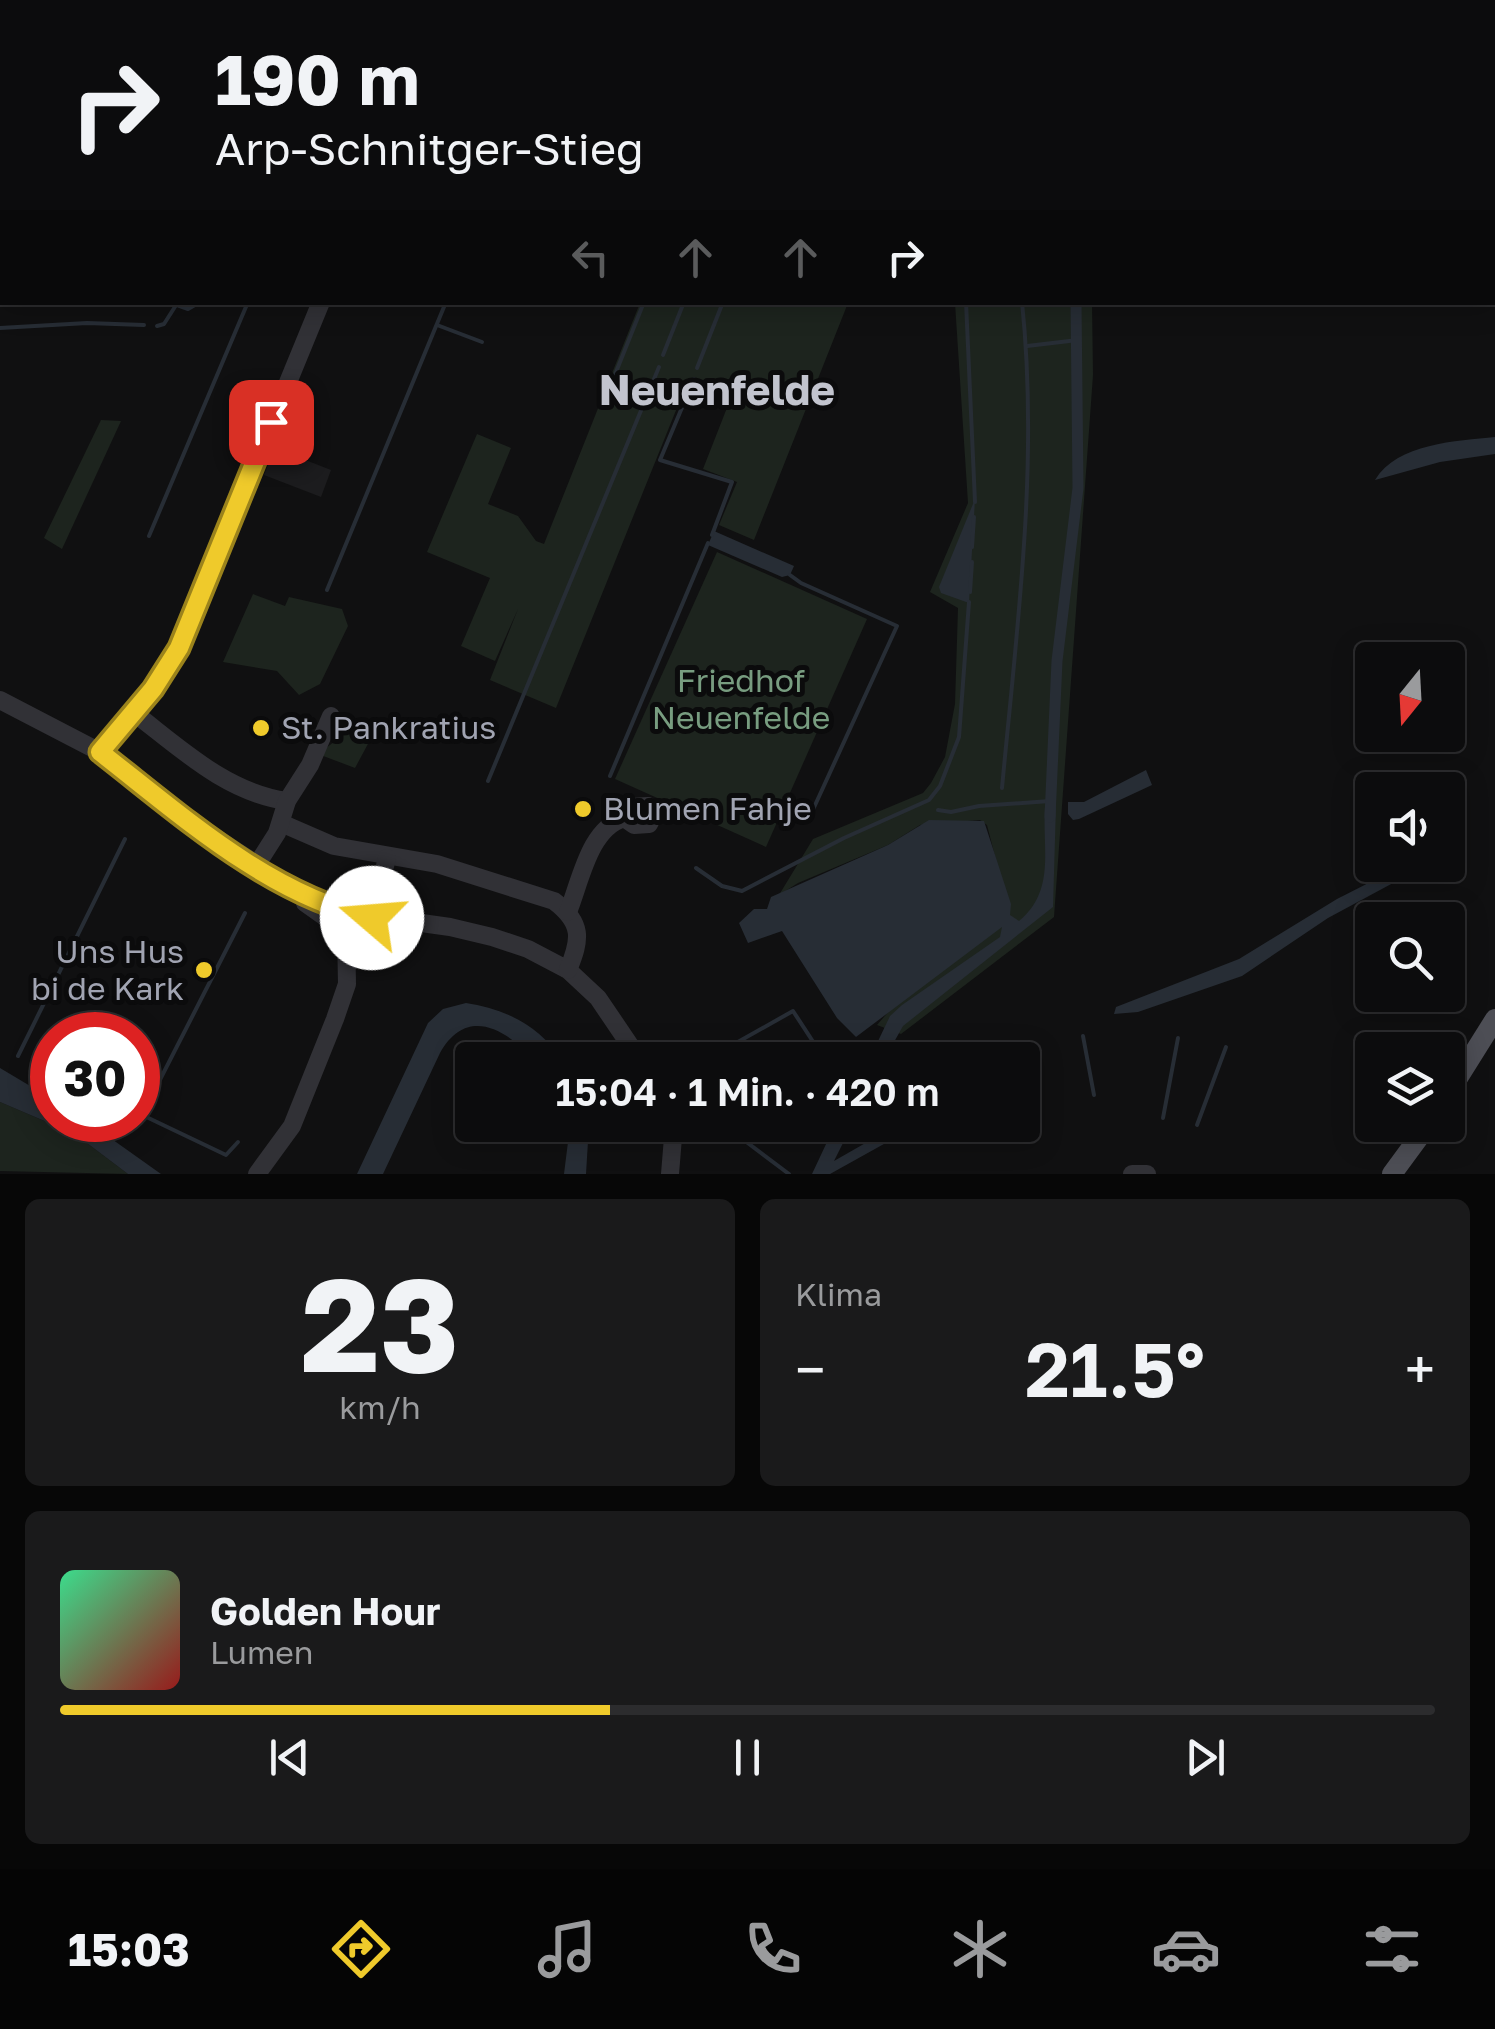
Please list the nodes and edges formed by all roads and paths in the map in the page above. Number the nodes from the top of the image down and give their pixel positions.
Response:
1 (320, 305) edge
2 (0, 700) edge
3 (134, 712) junction
4 (331, 716) dead end
5 (100, 752) junction
6 (287, 801) junction
7 (624, 818) dead end
8 (282, 823) junction
9 (387, 858) junction
10 (256, 866) junction
11 (288, 885) junction
12 (568, 912) junction
13 (372, 918) junction
14 (568, 970) junction
15 (1495, 1019) edge
16 (628, 1042) edge
17 (1465, 1067) edge
18 (673, 1142) edge
19 (1416, 1142) edge
20 (257, 1174) edge
21 (670, 1174) edge
22 (1132, 1174) edge
23 (1147, 1174) edge
24 (1392, 1174) edge

1 - 3 street
2 - 5 street
3 - 5 street
3 - 6 street
4 - 6 street
5 - 10 street
6 - 8 street
7 - 12 street
8 - 9 street
8 - 10 street
9 - 12 street
9 - 13 street
10 - 11 street
11 - 13 street
11 - 20 street
12 - 14 street
13 - 14 street
14 - 16 street
15 - 17 main road
18 - 21 street
19 - 24 main road
22 - 23 street

